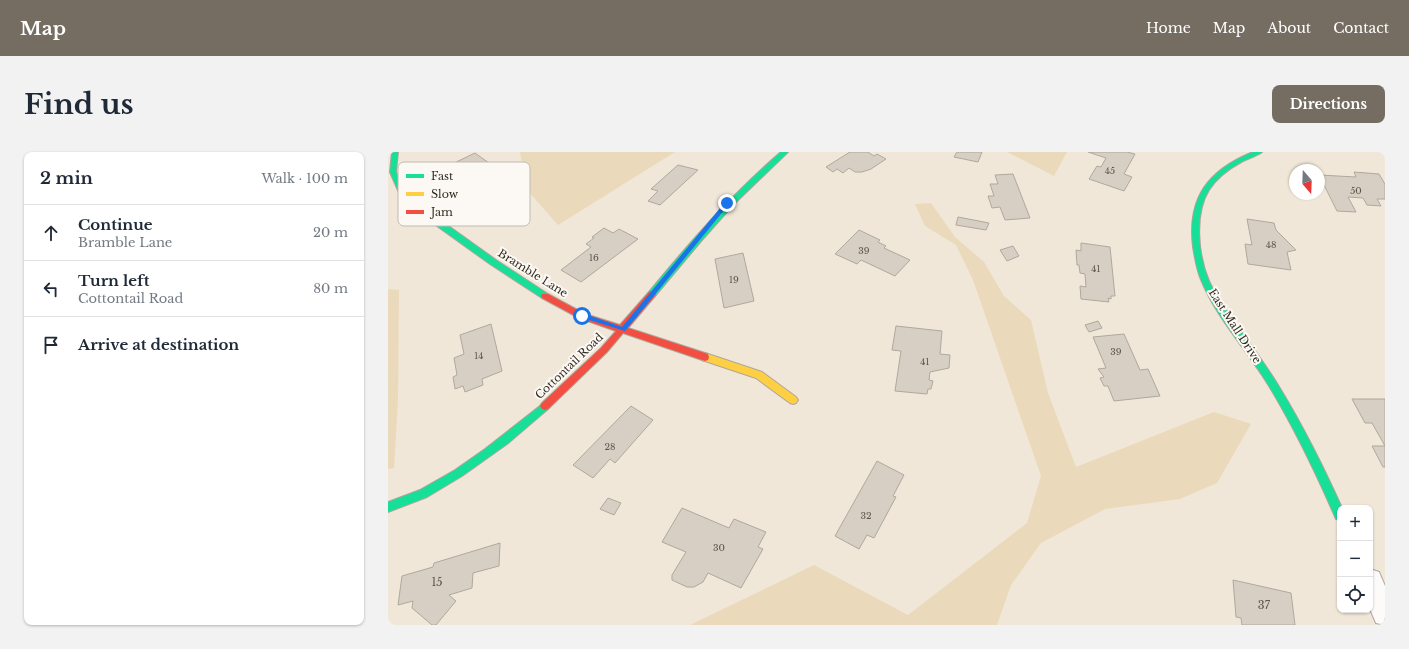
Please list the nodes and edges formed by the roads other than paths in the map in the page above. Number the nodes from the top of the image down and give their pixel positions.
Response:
1 (395, 152) edge
2 (785, 152) edge
3 (1259, 152) edge
4 (398, 184) edge
5 (443, 226) edge
6 (623, 329) junction
7 (793, 400) dead end
8 (388, 507) edge
9 (1337, 508) edge
10 (1373, 588) edge
11 (1385, 614) edge

1 - 4 street, Bramble Lane
2 - 6 street, Cottontail Road
3 - 9 street, East Mall Drive
5 - 6 street, Bramble Lane
6 - 7 street, Bramble Lane
6 - 8 street, Cottontail Road
10 - 11 street

